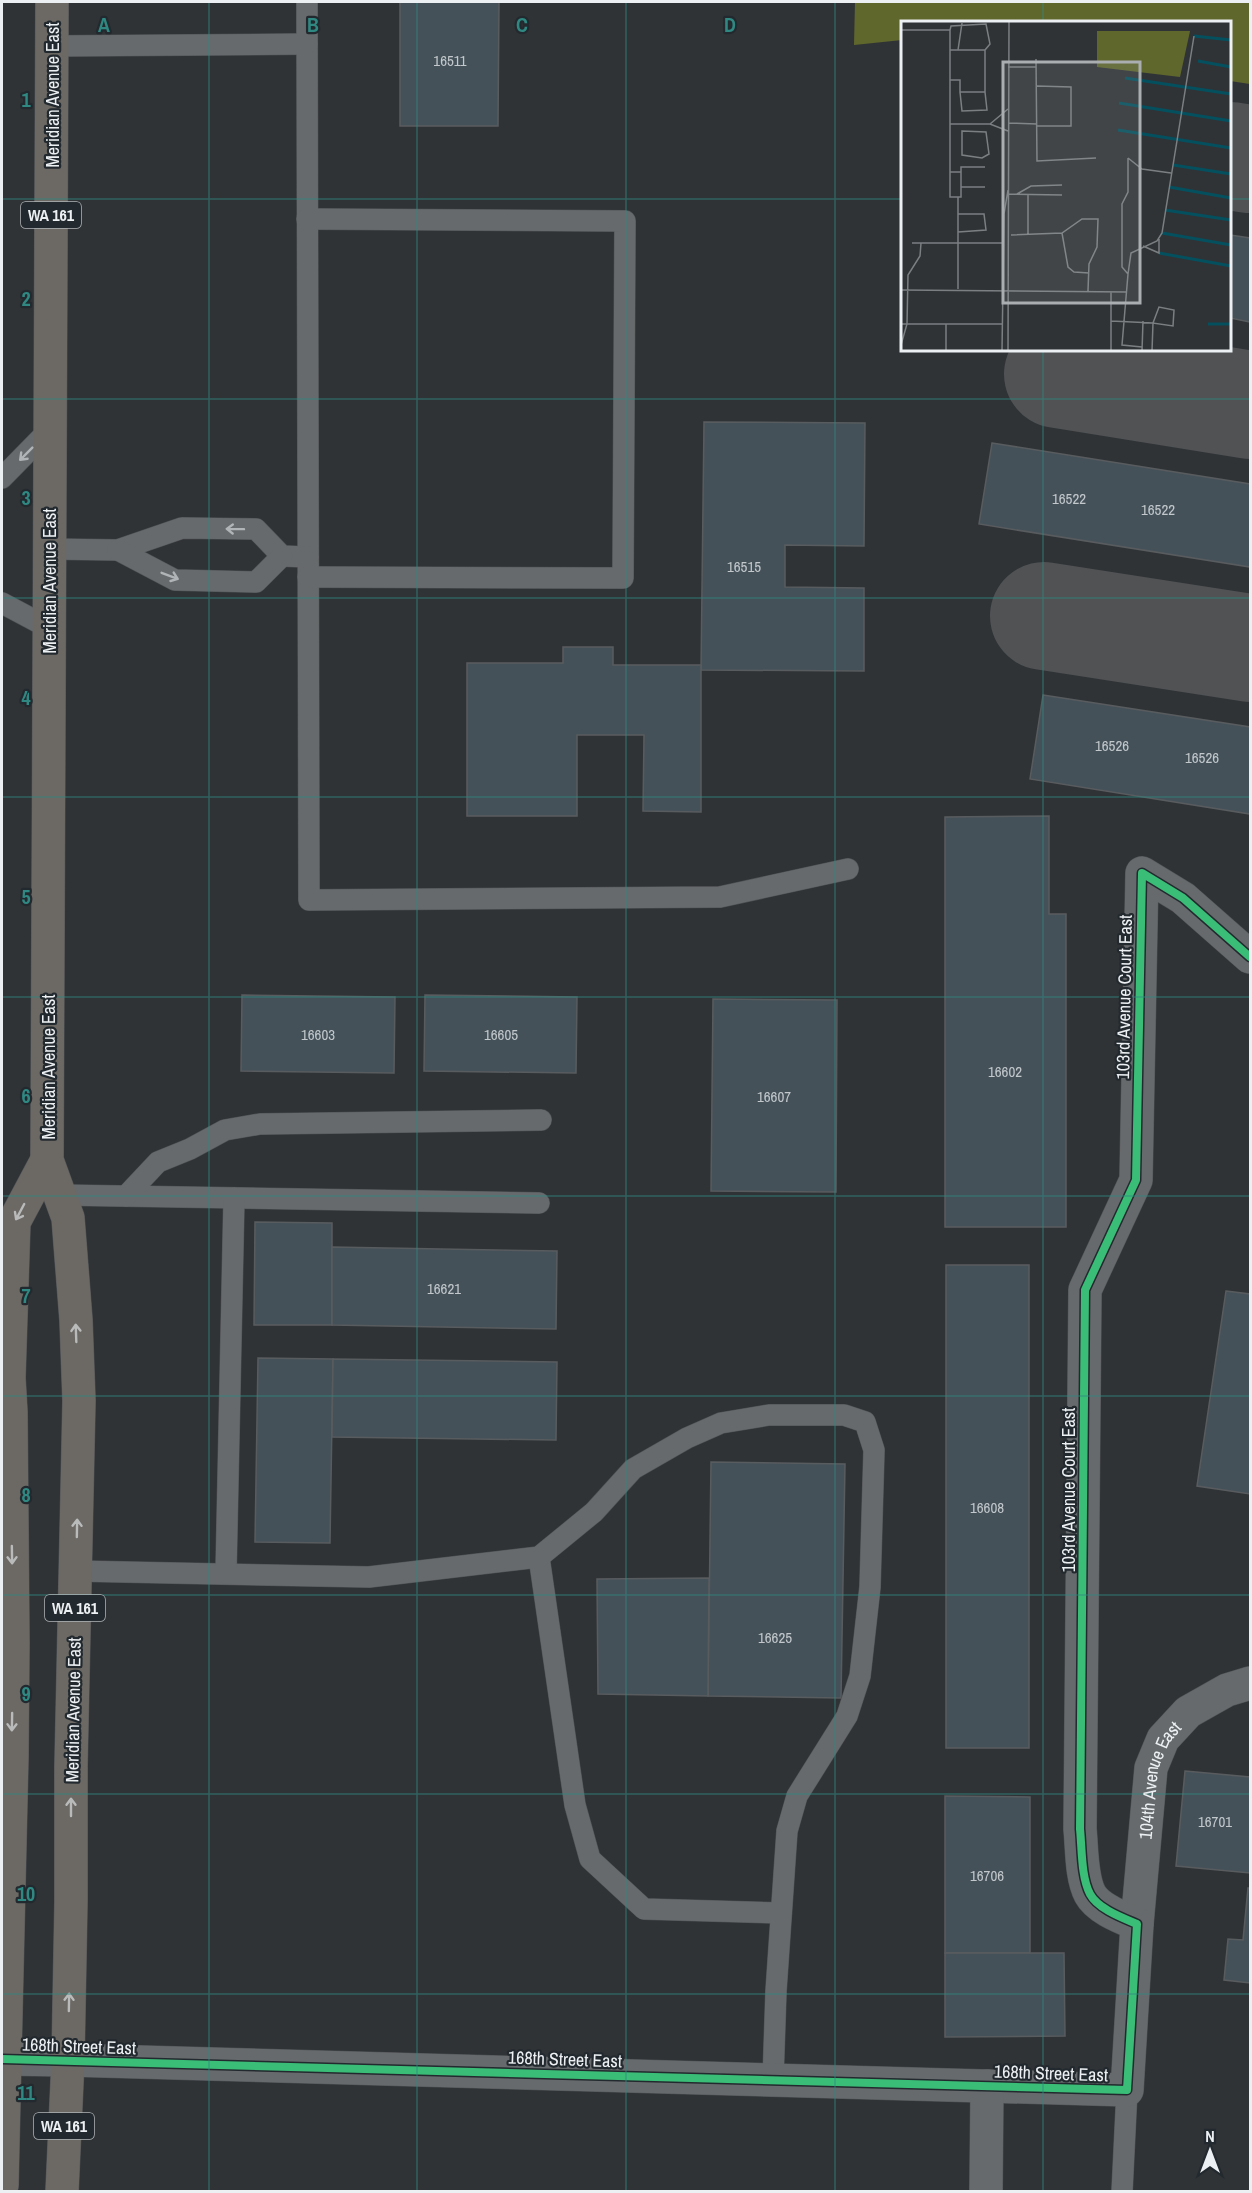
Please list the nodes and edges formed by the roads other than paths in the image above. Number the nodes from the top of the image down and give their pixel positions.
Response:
1 (52, 2) edge
2 (307, 2) edge
3 (307, 44) junction
4 (52, 46) junction
5 (307, 219) junction
6 (50, 429) junction
7 (2, 478) edge
8 (49, 549) junction
9 (118, 550) junction
10 (282, 556) junction
11 (308, 567) junction
12 (2, 603) edge
13 (49, 628) junction
14 (848, 869) dead end
15 (1251, 957) edge
16 (541, 1120) dead end
17 (47, 1161) junction
18 (60, 1194) junction
19 (126, 1196) junction
20 (234, 1198) junction
21 (539, 1203) dead end
22 (539, 1557) junction
23 (76, 1571) junction
24 (226, 1573) junction
25 (7, 1642) edge
26 (1251, 1683) edge
27 (781, 1913) junction
28 (1137, 1924) junction
29 (3, 2059) edge
30 (68, 2060) junction
31 (773, 2080) junction
32 (987, 2086) junction
33 (1127, 2090) junction
34 (2, 2185) edge
35 (62, 2192) edge
36 (986, 2192) edge
37 (1122, 2192) edge

1 - 4 main road, Meridian Avenue East / WA 161
2 - 3 lane
3 - 4 lane
3 - 5 lane
4 - 6 main road, Meridian Avenue East / WA 161
5 - 11 lane
5 - 11 lane
6 -> 7 lane
6 - 8 main road, Meridian Avenue East / WA 161
8 - 9 lane
8 - 13 main road, Meridian Avenue East / WA 161
10 -> 9 lane
9 -> 10 lane
10 - 11 lane
11 - 14 lane
12 - 13 lane
13 - 17 main road, Meridian Avenue East / WA 161
15 - 28 street, 103rd Avenue Court East
16 - 19 lane
17 - 18 main road, Meridian Avenue East / WA 161
17 -> 25 main road, Meridian Avenue East / WA 161
18 - 19 lane
23 -> 18 main road, Meridian Avenue East / WA 161
19 - 20 lane
20 - 21 lane
20 - 24 lane
22 - 24 lane
22 - 27 lane
22 - 27 lane
23 - 24 lane
30 -> 23 main road, Meridian Avenue East / WA 161
25 -> 29 main road, WA 161
26 - 28 street, 104th Avenue East
27 - 31 lane
28 - 33 street
29 - 30 street, 168th Street East
29 - 34 main road, WA 161
30 - 31 street, 168th Street East
30 - 35 main road, Meridian Avenue East / WA 161
31 - 32 street, 168th Street East
32 - 33 street, 168th Street East
32 - 36 street
33 - 37 lane

